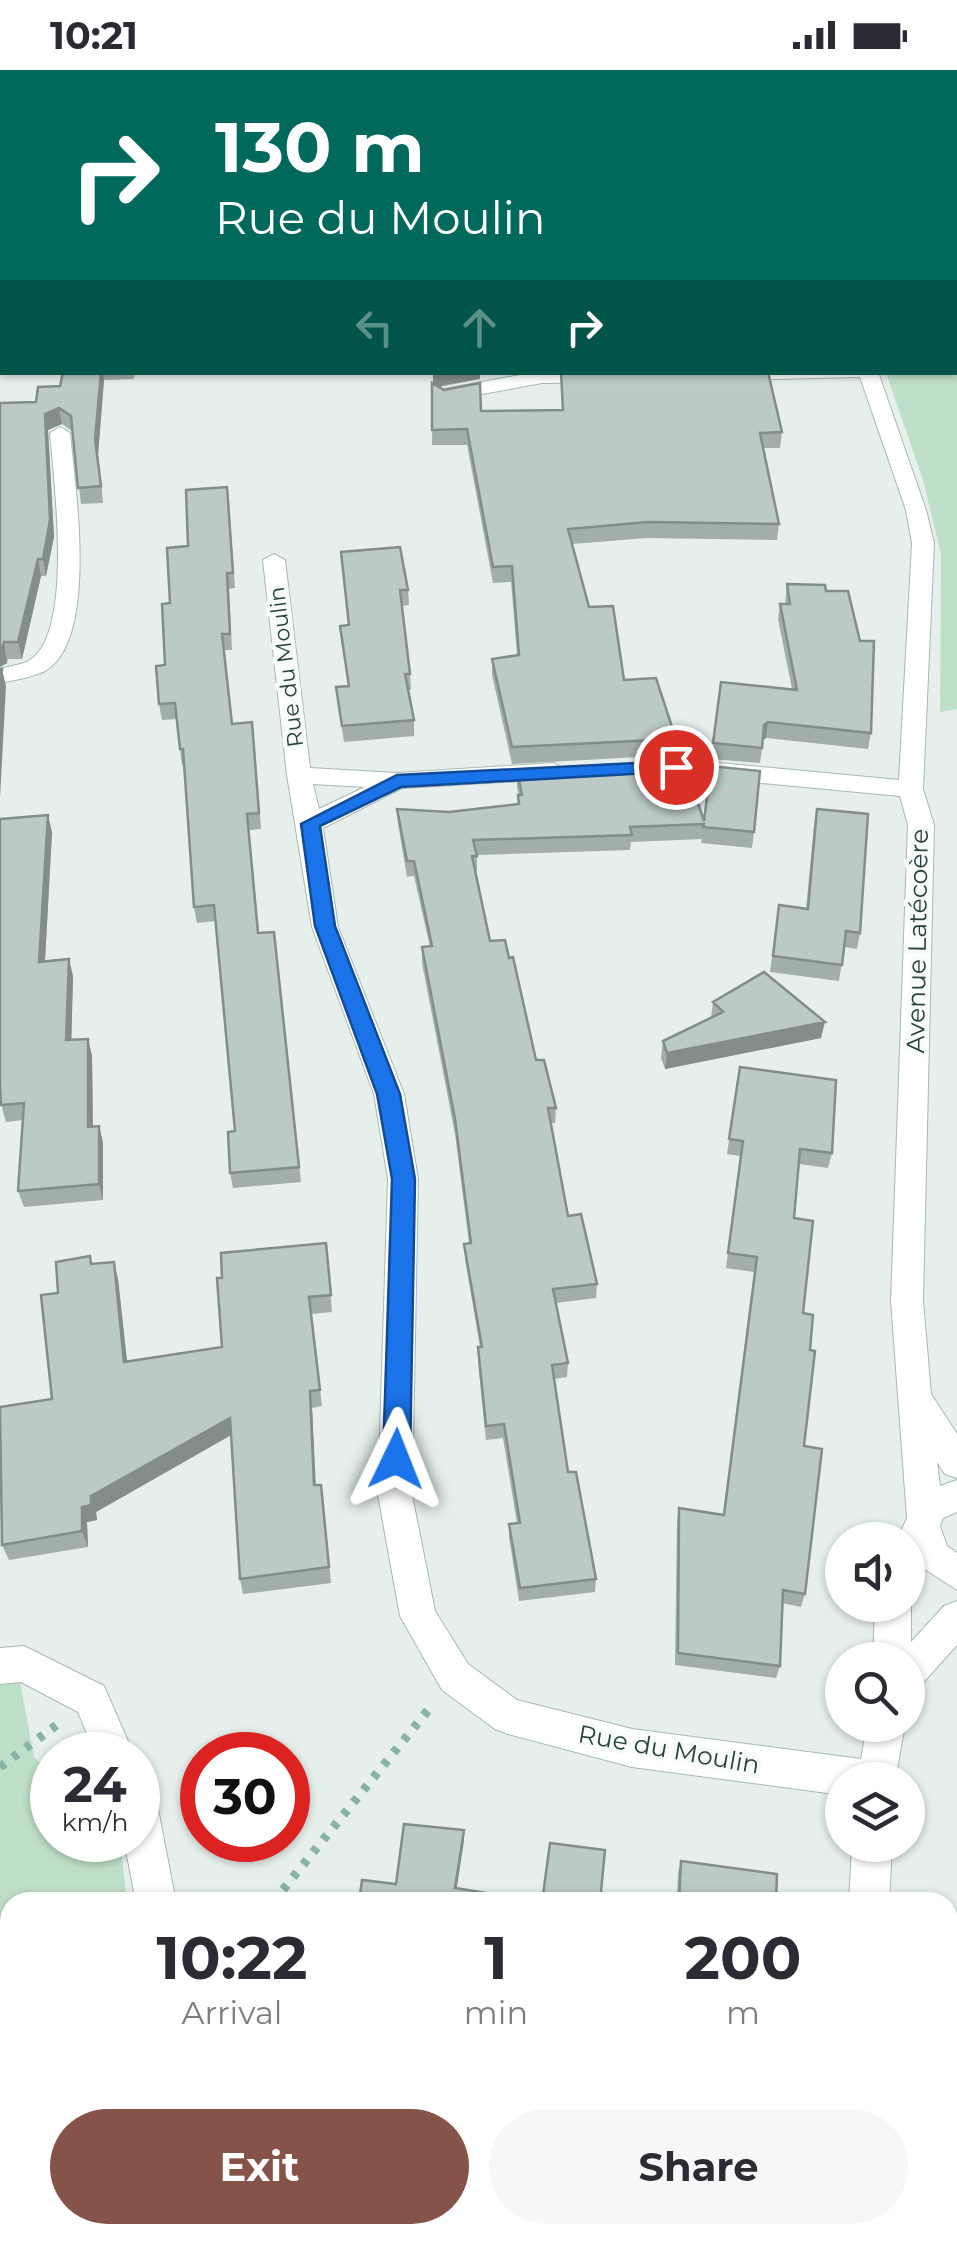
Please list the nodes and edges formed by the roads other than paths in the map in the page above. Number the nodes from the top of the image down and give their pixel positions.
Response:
1 (869, 375) edge
2 (620, 376) edge
3 (444, 395) edge
4 (60, 433) edge
5 (274, 560) dead end
6 (0, 676) edge
7 (620, 769) edge
8 (583, 770) edge
9 (298, 775) junction
10 (397, 781) junction
11 (911, 789) junction
12 (310, 824) junction
13 (917, 1400) junction
14 (957, 1463) edge
15 (957, 1495) edge
16 (919, 1522) edge
17 (925, 1525) edge
18 (925, 1543) edge
19 (957, 1574) edge
20 (957, 1618) edge
21 (925, 1653) edge
22 (0, 1666) edge
23 (105, 1732) edge
24 (825, 1773) edge
25 (148, 1862) edge
26 (871, 1862) edge
27 (154, 1892) edge
28 (870, 1892) edge

1 - 11 street, Avenue Latécoère
2 - 3 street
4 - 6 street
5 - 9 street, Rue du Moulin
7 - 11 street
8 - 10 street, Rue du Moulin
9 - 10 street, Rue du Moulin
9 - 12 street, Rue du Moulin
10 - 12 street, Rue du Moulin
11 - 13 street, Avenue Latécoère
12 - 24 street, Rue du Moulin
13 - 14 street, Avenue Latécoère
13 - 16 street, Avenue Latécoère
15 - 17 street
18 - 19 street, Avenue Latécoère
20 - 21 street
22 - 23 street
25 - 27 street
26 - 28 street

